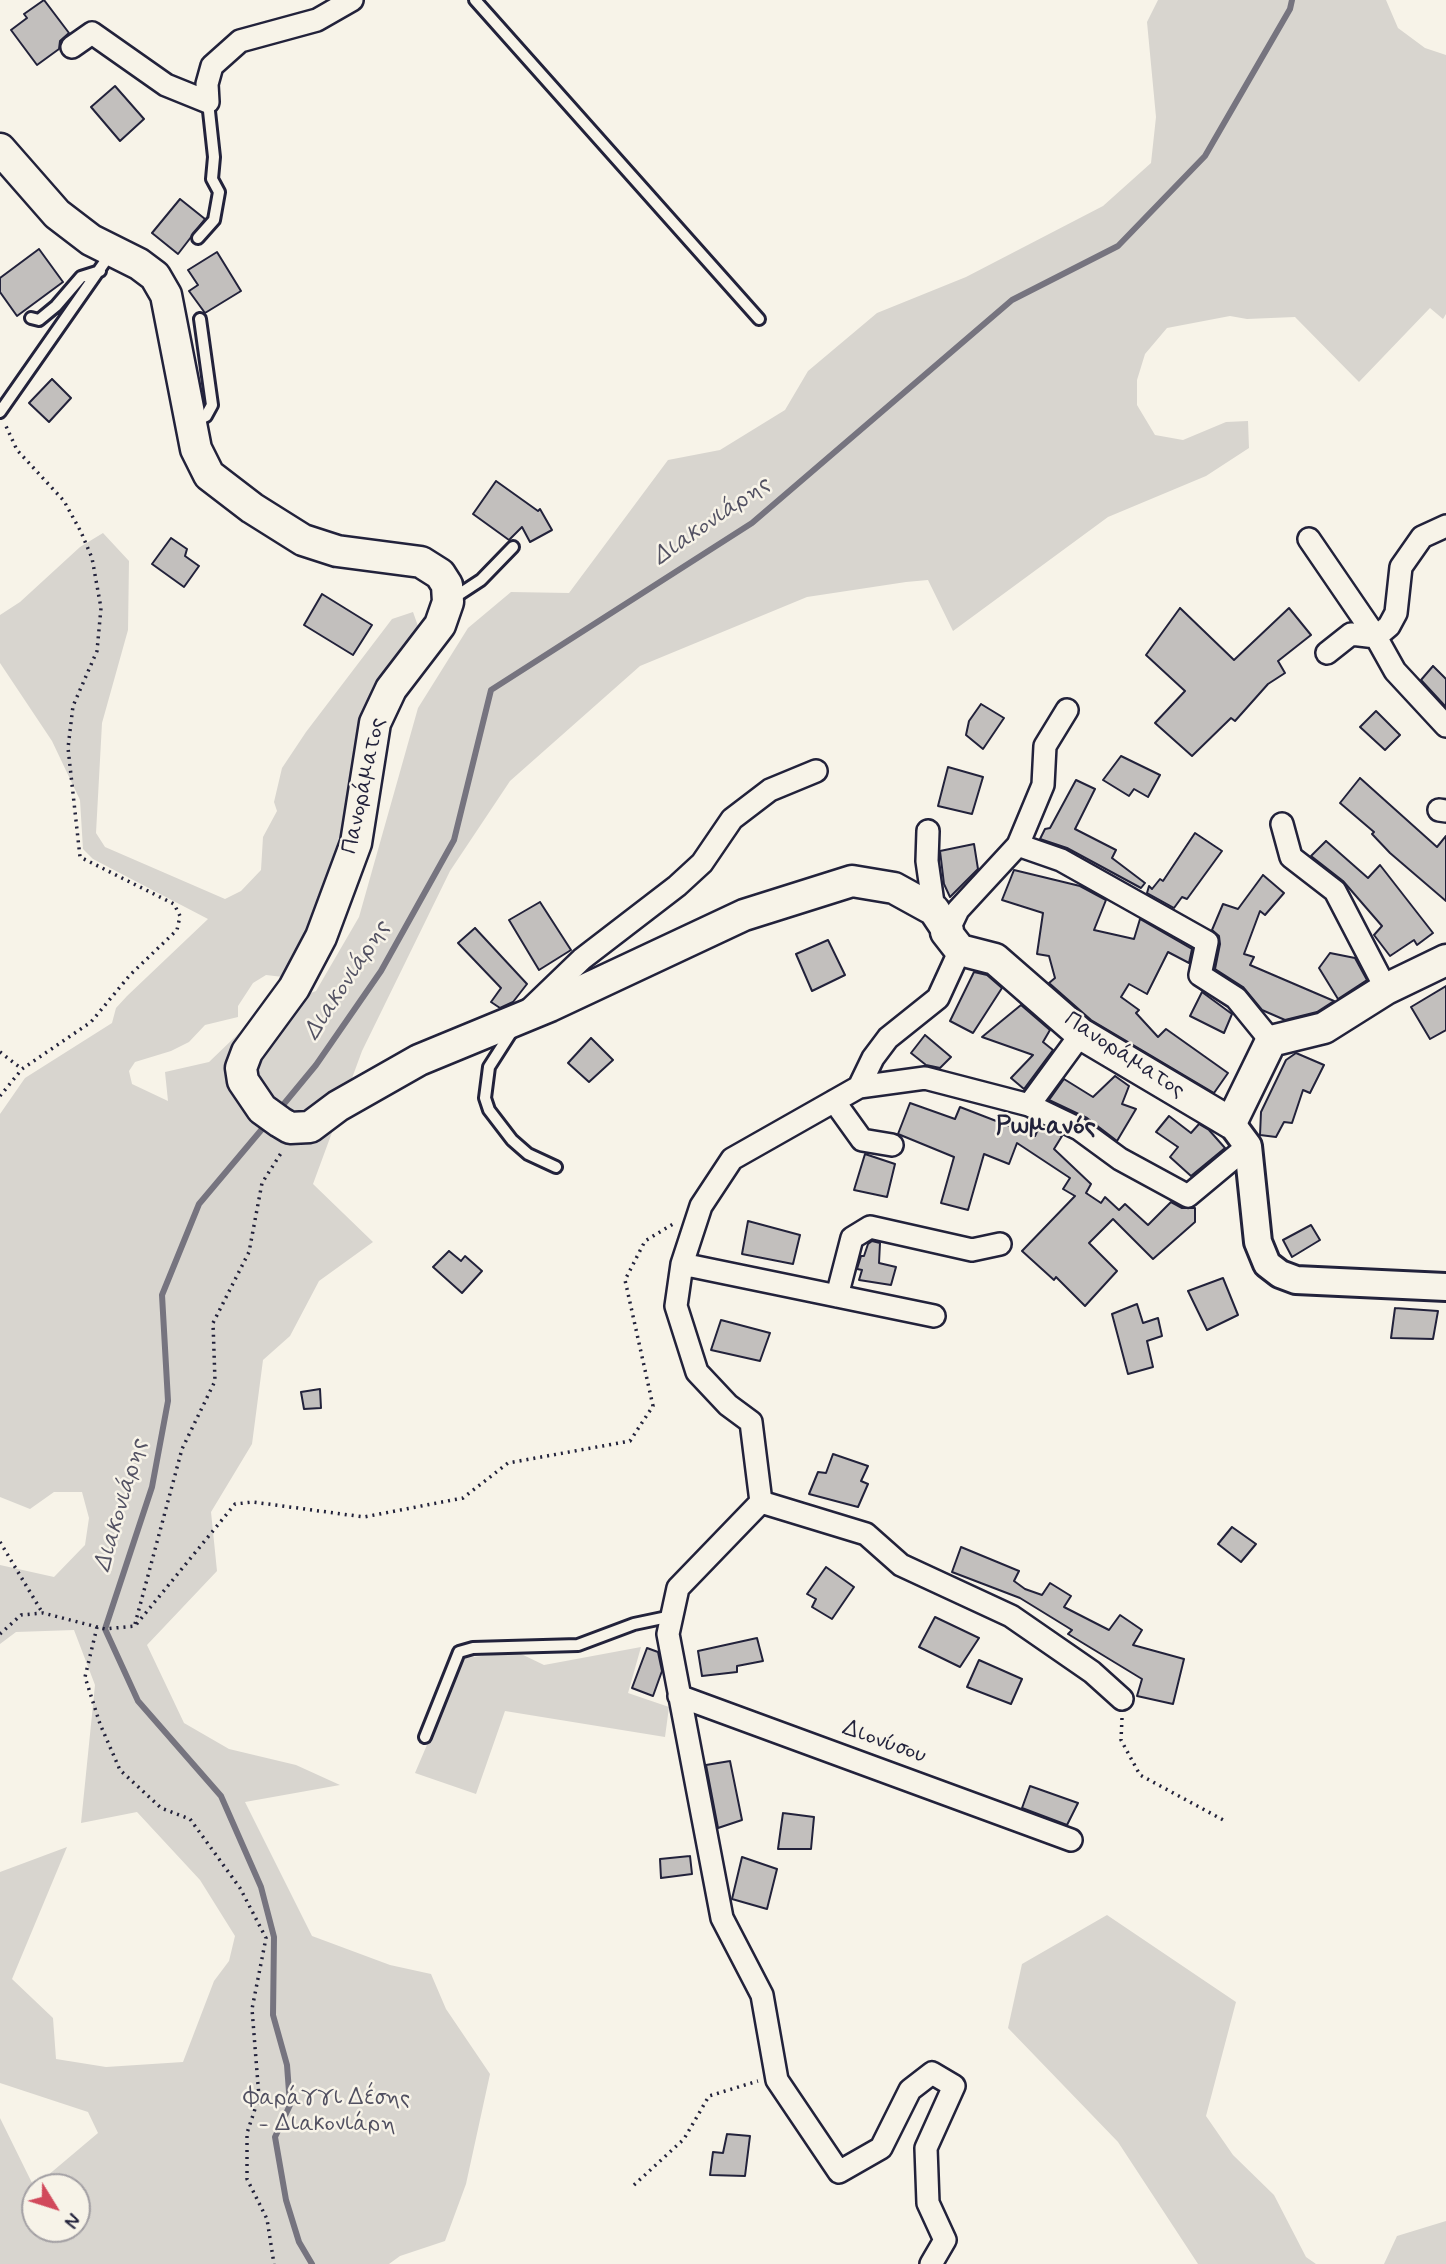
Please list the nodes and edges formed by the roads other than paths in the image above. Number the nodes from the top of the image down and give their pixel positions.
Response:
1 (352, 0) edge
2 (475, 0) edge
3 (72, 47) dead end
4 (208, 102) junction
5 (0, 149) edge
6 (198, 238) dead end
7 (106, 261) junction
8 (31, 318) dead end
9 (200, 319) dead end
10 (759, 319) dead end
11 (0, 412) edge
12 (191, 424) junction
13 (1446, 526) edge
14 (1309, 539) dead end
15 (513, 547) dead end
16 (448, 602) junction
17 (1376, 637) junction
18 (1326, 653) dead end
19 (1067, 710) dead end
20 (1446, 726) edge
21 (816, 771) dead end
22 (1282, 824) dead end
23 (928, 831) dead end
24 (1018, 845) junction
25 (947, 930) junction
26 (1446, 960) edge
27 (1386, 989) junction
28 (522, 1018) junction
29 (1081, 1034) junction
30 (1271, 1041) junction
31 (859, 1087) junction
32 (834, 1101) junction
33 (1029, 1105) junction
34 (1239, 1134) junction
35 (892, 1145) dead end
36 (556, 1167) dead end
37 (1000, 1244) dead end
38 (682, 1264) junction
39 (1446, 1287) edge
40 (837, 1296) junction
41 (934, 1316) dead end
42 (761, 1502) junction
43 (672, 1616) junction
44 (679, 1696) junction
45 (1122, 1699) road end
46 (425, 1737) dead end
47 (1071, 1840) dead end
48 (931, 2264) edge

1 - 4 street
2 - 10 lane
3 - 4 street
4 - 6 lane
5 - 7 main road
7 - 8 lane
7 - 11 lane
7 - 12 main road
9 - 12 lane
12 - 16 main road
13 - 17 street
14 - 17 street
15 - 16 lane
16 - 28 main road, Πανοράματος
17 - 18 street
17 - 20 street
19 - 24 street
21 - 28 street
22 - 27 street
23 - 25 street
24 - 25 street
24 - 30 street
25 - 28 main road, Πανοράματος
25 - 29 main road, Πανοράματος
25 - 31 street
26 - 27 main road
27 - 30 main road
28 - 36 lane
29 - 33 street
29 - 34 main road, Πανοράματος
30 - 34 main road
31 - 32 street
31 - 33 street
32 - 35 street
32 - 38 street
33 - 34 street
34 - 39 street
37 - 40 street
38 - 40 street
38 - 42 street
40 - 41 street
42 - 43 street
42 - 45 street
43 - 44 street
43 - 46 lane
44 - 47 street, Διονύσου
44 - 48 street

